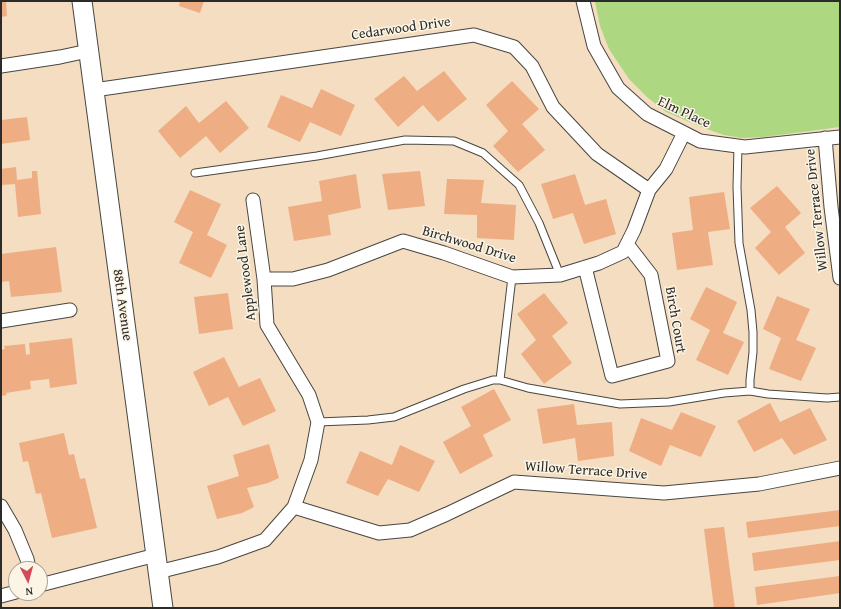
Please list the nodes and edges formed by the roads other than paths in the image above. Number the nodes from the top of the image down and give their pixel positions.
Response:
1 (82, 1) edge
2 (583, 1) edge
3 (88, 51) junction
4 (1, 66) edge
5 (94, 90) junction
6 (684, 133) junction
7 (840, 137) edge
8 (826, 138) junction
9 (738, 146) junction
10 (195, 173) dead end
11 (649, 190) junction
12 (253, 200) dead end
13 (627, 244) junction
14 (585, 267) junction
15 (560, 275) junction
16 (512, 277) junction
17 (840, 278) edge
18 (264, 279) junction
19 (70, 310) dead end
20 (1, 321) edge
21 (500, 380) junction
22 (750, 391) junction
23 (840, 397) edge
24 (318, 422) junction
25 (840, 468) edge
26 (1, 506) edge
27 (294, 507) junction
28 (27, 561) edge
29 (157, 564) junction
30 (48, 584) edge
31 (163, 608) edge

1 - 3 street, 88th Avenue
2 - 6 street, Elm Place
3 - 4 street
3 - 5 street, 88th Avenue
5 - 11 street, Cedarwood Drive
5 - 29 street, 88th Avenue
6 - 9 street, Elm Place
6 - 11 street, Birchwood Drive
7 - 8 street, Elm Place
8 - 9 street, Elm Place
8 - 17 street, Willow Terrace Drive
9 - 22 lane
10 - 15 lane
11 - 13 street, Birchwood Drive
12 - 18 street, Applewood Lane
13 - 14 street, Birchwood Drive
13 - 14 street, Birch Court
14 - 15 street, Birchwood Drive
15 - 16 street, Birchwood Drive
16 - 18 street, Birchwood Drive
16 - 21 lane
18 - 24 street, Applewood Lane
19 - 20 street
21 - 22 lane
21 - 24 lane
22 - 23 lane
24 - 27 street, Applewood Lane
25 - 27 street, Willow Terrace Drive
26 - 28 street
27 - 29 street, Applewood Lane
29 - 30 street, Applewood Lane
29 - 31 street, 88th Avenue

